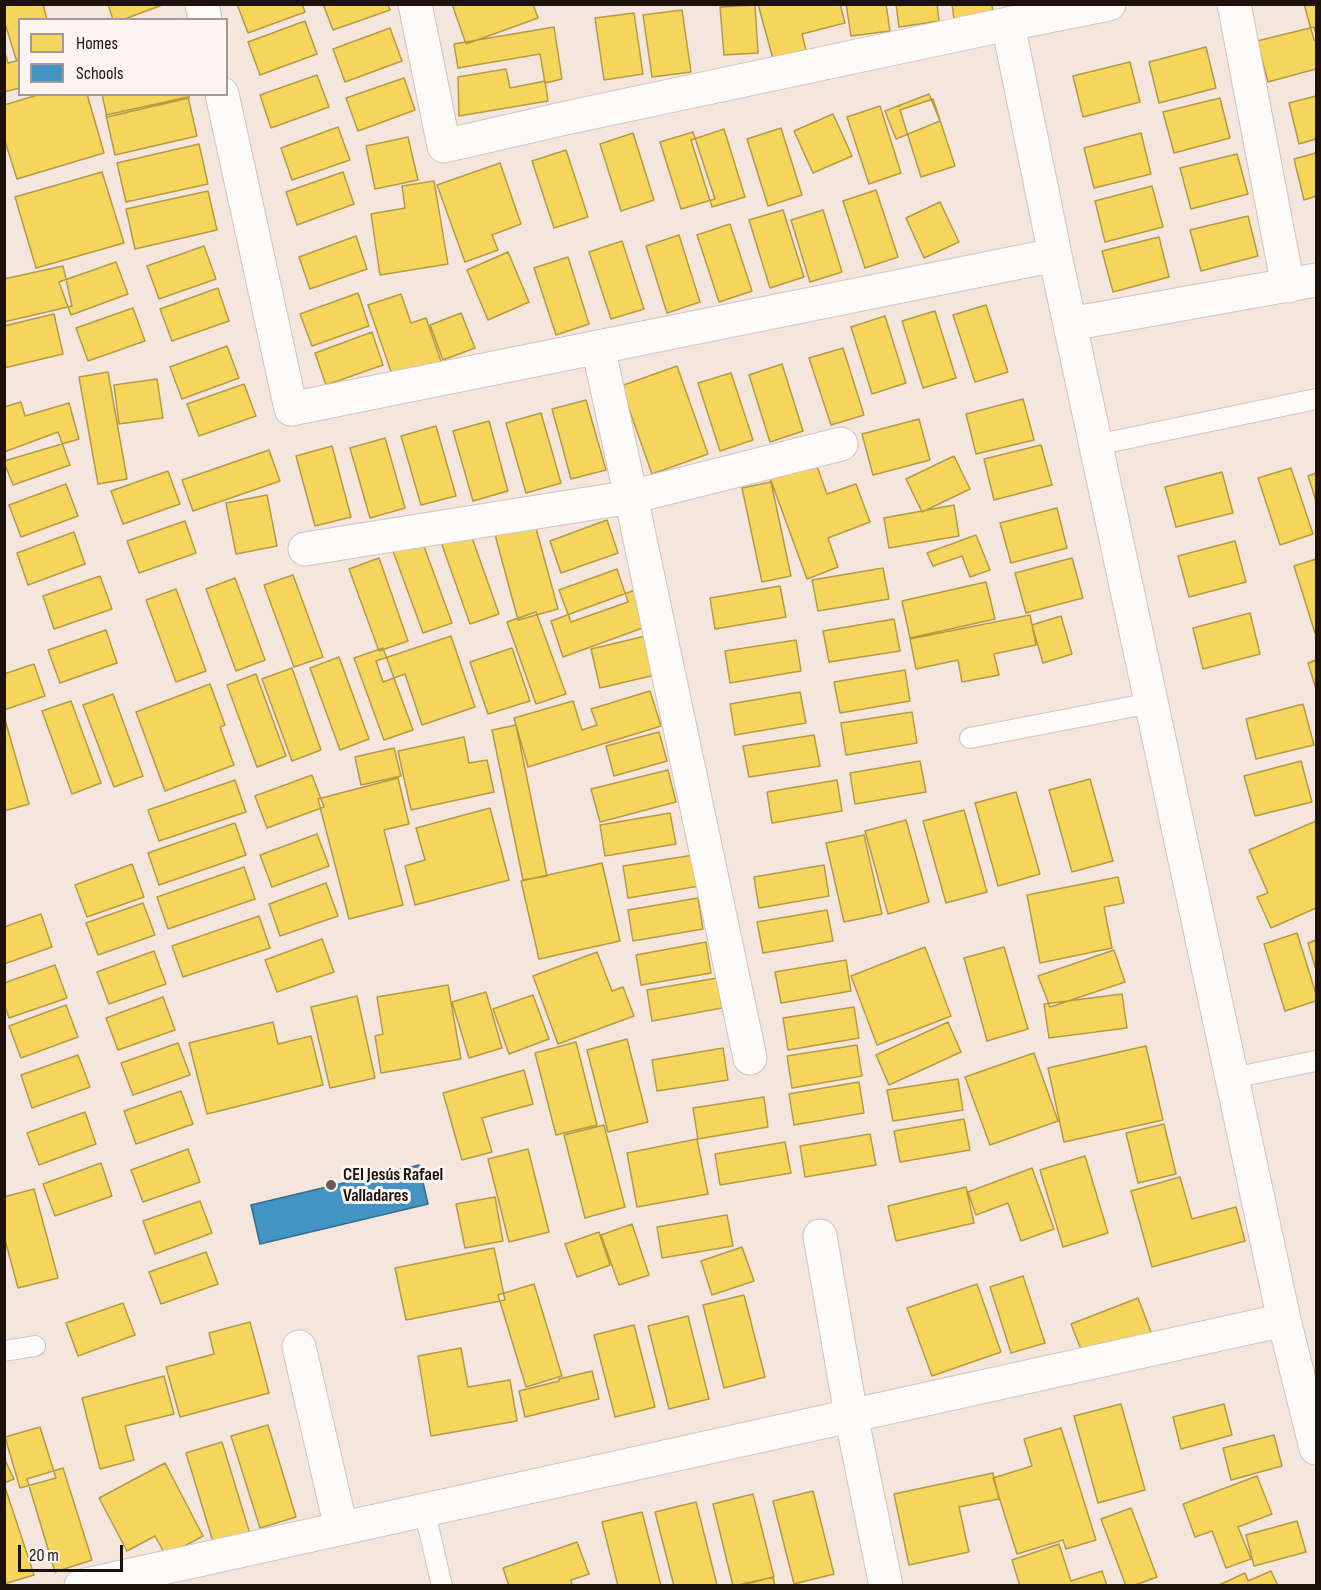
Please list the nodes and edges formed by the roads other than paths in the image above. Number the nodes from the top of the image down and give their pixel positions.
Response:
1 (415, 4) edge
2 (1109, 4) edge
3 (1234, 4) edge
4 (1008, 24) junction
5 (222, 96) edge
6 (1055, 255) junction
7 (1302, 283) edge
8 (1070, 324) junction
9 (598, 348) junction
10 (1317, 399) edge
11 (841, 444) dead end
12 (1096, 445) junction
13 (631, 497) junction
14 (305, 549) dead end
15 (1151, 703) junction
16 (970, 738) dead end
17 (750, 1058) dead end
18 (1317, 1061) edge
19 (1232, 1078) junction
20 (820, 1236) dead end
21 (1284, 1320) junction
22 (35, 1346) dead end
23 (299, 1347) dead end
24 (4, 1351) edge
25 (851, 1415) junction
26 (1317, 1448) edge
27 (424, 1509) junction
28 (341, 1528) junction
29 (81, 1586) edge
30 (442, 1586) edge
31 (886, 1586) edge

1 - 4 street
2 - 4 street
3 - 7 street
4 - 6 street
5 - 9 street
6 - 8 street
6 - 9 street
7 - 8 street
8 - 12 street
9 - 13 street
10 - 12 lane
11 - 13 street
12 - 15 street
13 - 14 street
13 - 17 street
15 - 16 lane
15 - 19 street
18 - 19 lane
19 - 21 street
20 - 25 street
21 - 25 street
21 - 26 street
22 - 24 lane
23 - 28 street
25 - 27 street
25 - 31 street
27 - 28 street
27 - 30 lane
28 - 29 street

